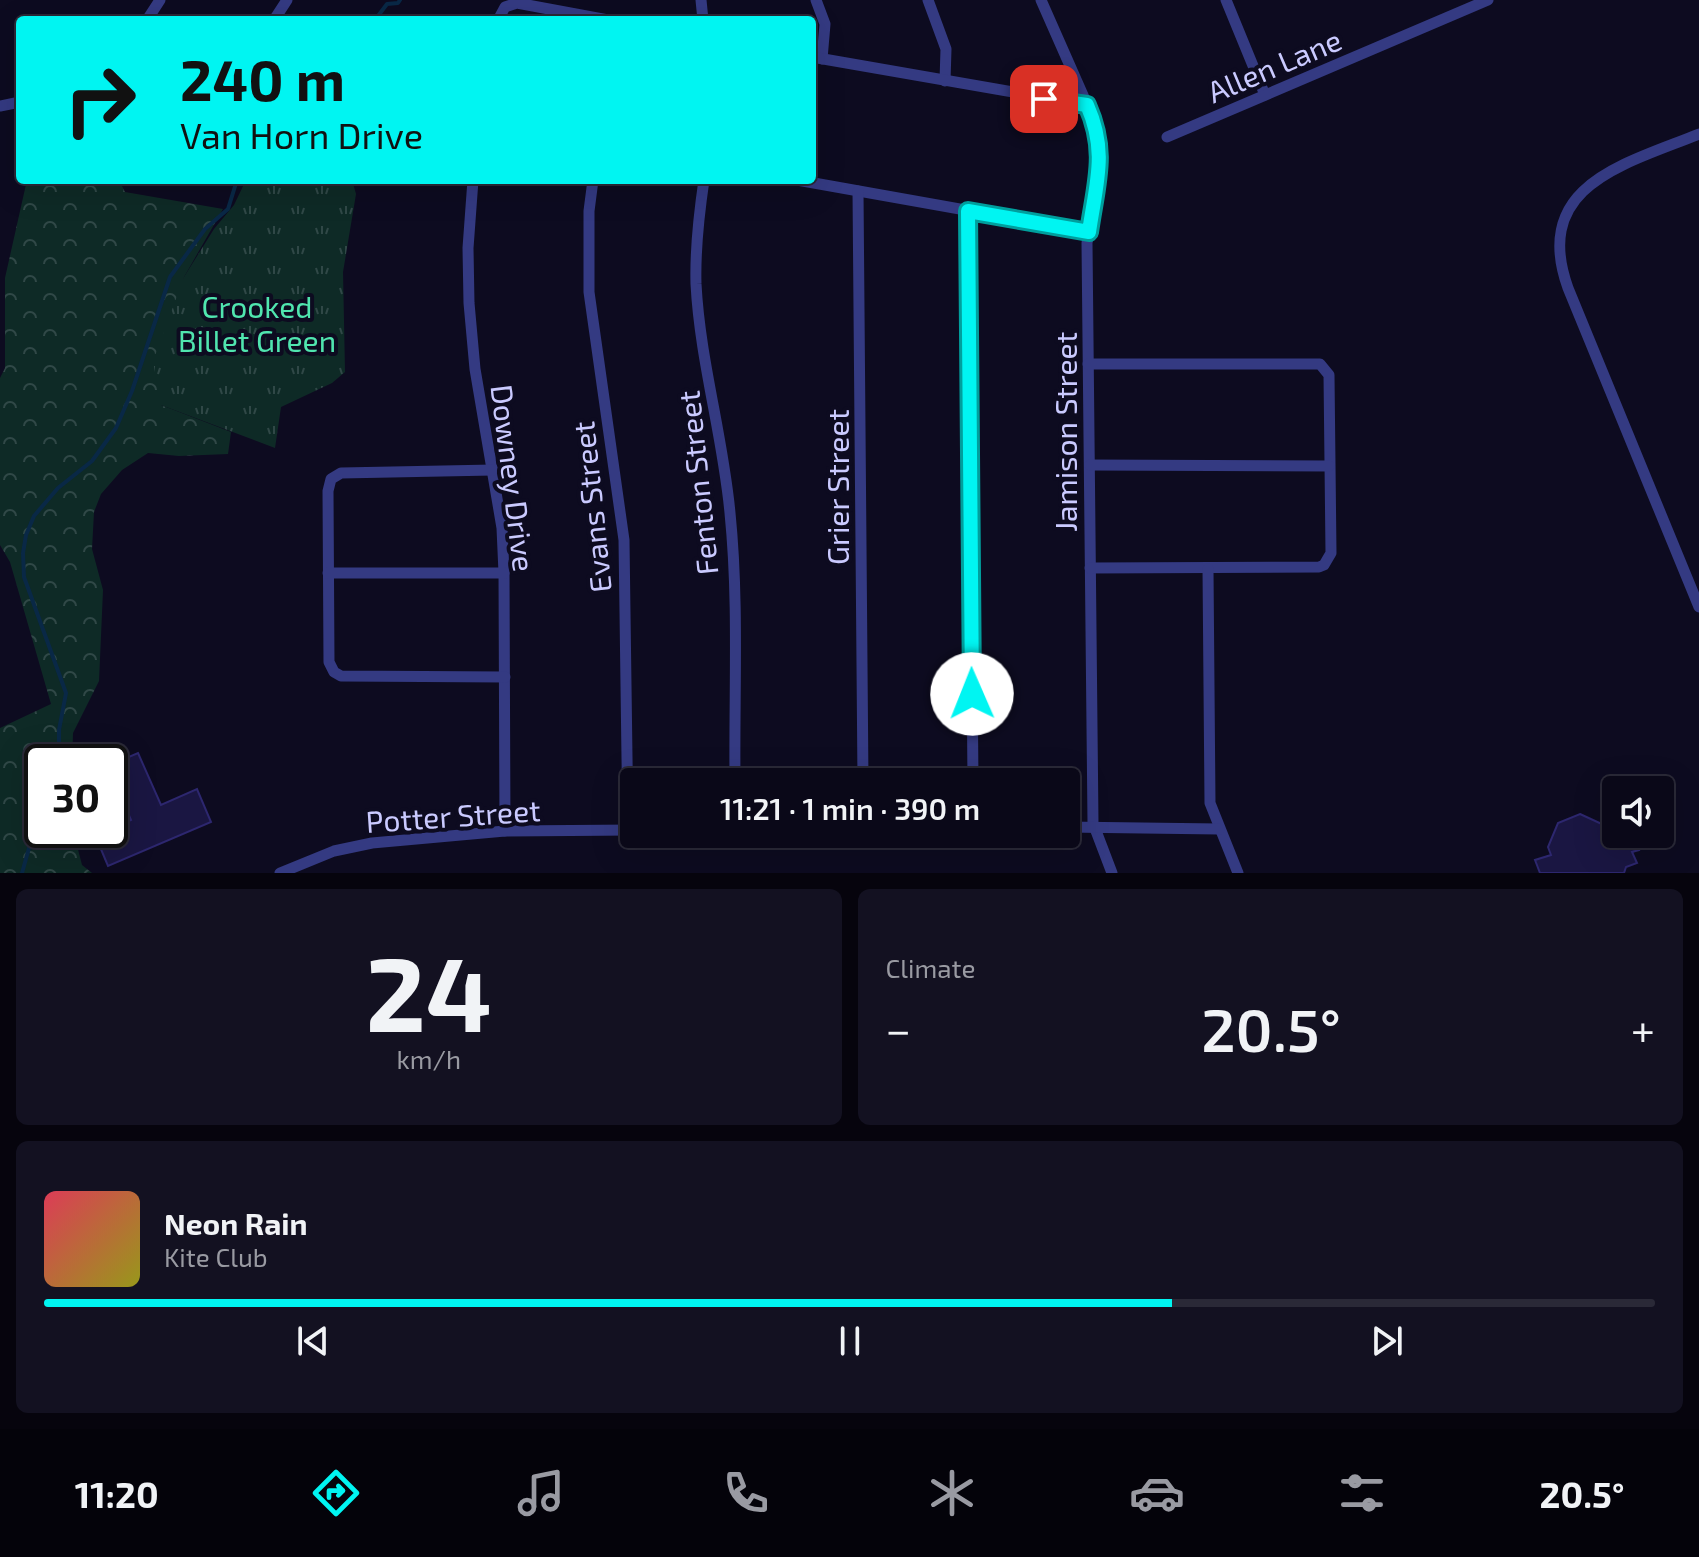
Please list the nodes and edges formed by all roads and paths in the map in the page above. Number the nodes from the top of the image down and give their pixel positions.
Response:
1 (816, 0) edge
2 (928, 0) edge
3 (1041, 0) edge
4 (1226, 0) edge
5 (1488, 0) edge
6 (1469, 4) edge
7 (500, 16) edge
8 (587, 16) edge
9 (817, 58) edge
10 (945, 81) junction
11 (1265, 95) junction
12 (1087, 105) junction
13 (1699, 134) edge
14 (1167, 137) dead end
15 (816, 183) edge
16 (473, 184) edge
17 (592, 184) edge
18 (704, 184) edge
19 (858, 191) junction
20 (968, 211) junction
21 (1089, 232) junction
22 (1088, 364) junction
23 (1090, 465) junction
24 (1329, 466) junction
25 (493, 470) junction
26 (1090, 568) junction
27 (1208, 569) junction
28 (328, 573) junction
29 (504, 573) junction
30 (1699, 607) edge
31 (505, 677) junction
32 (630, 768) edge
33 (735, 768) edge
34 (863, 768) edge
35 (973, 768) edge
36 (1080, 827) edge
37 (1094, 827) junction
38 (1219, 829) junction
39 (620, 830) edge
40 (505, 831) junction
41 (280, 873) edge
42 (1112, 873) edge
43 (1238, 873) edge

1 - 9 street
2 - 10 street
3 - 12 street, Jamison Street
4 - 11 street
5 - 6 street, Allen Lane
6 - 11 street, Allen Lane
7 - 8 street
9 - 10 street
10 - 12 street
11 - 14 street, Allen Lane
12 - 21 street, Jamison Street
13 - 30 street
15 - 19 street
16 - 25 street, Downey Drive
17 - 32 street, Evans Street
18 - 33 street, Fenton Street
19 - 20 street
19 - 34 street, Grier Street
20 - 21 street
20 - 35 street
21 - 22 street, Jamison Street
22 - 23 street, Jamison Street
22 - 24 street
23 - 24 street
23 - 26 street, Jamison Street
24 - 27 street
25 - 28 street
25 - 29 street, Downey Drive
26 - 27 street
26 - 37 street, Jamison Street
27 - 38 street
28 - 29 street
28 - 31 street
29 - 31 street, Downey Drive
31 - 40 street, Downey Drive
36 - 37 street
37 - 38 street
37 - 42 street, Jamison Street
38 - 43 street
39 - 40 street, Potter Street
40 - 41 street, Potter Street

